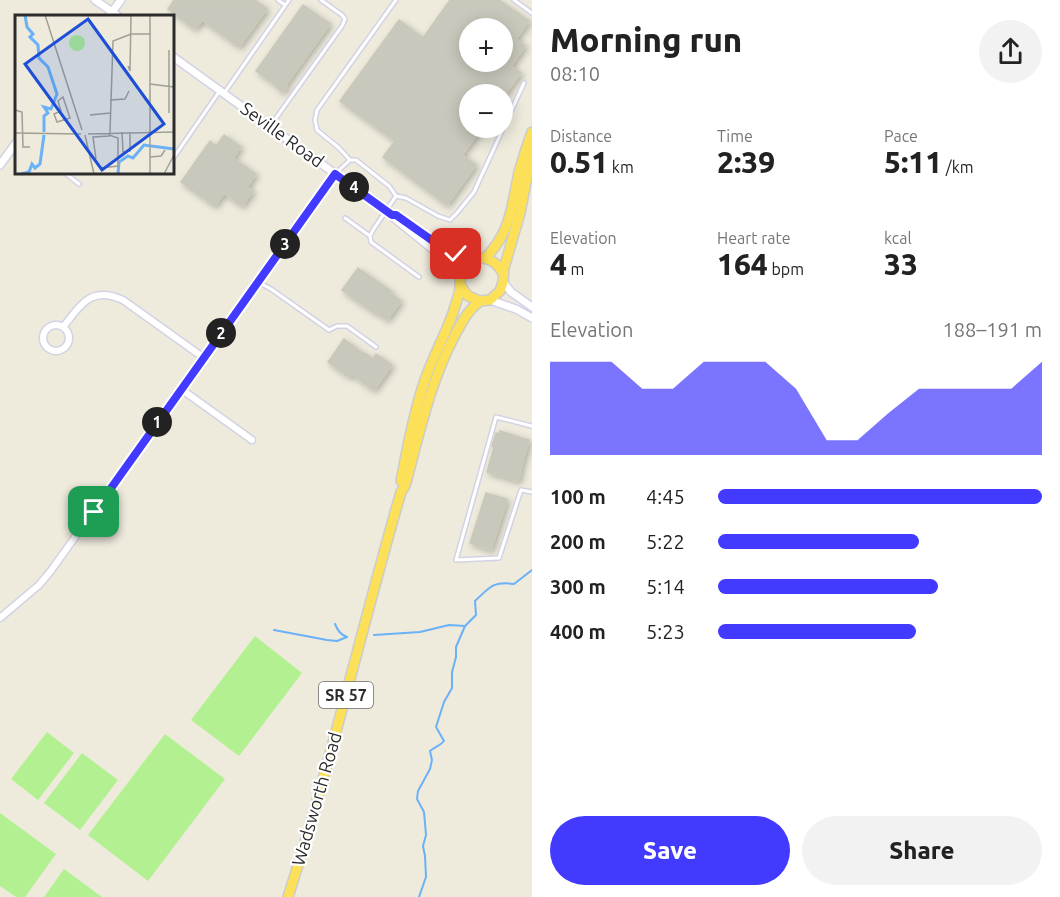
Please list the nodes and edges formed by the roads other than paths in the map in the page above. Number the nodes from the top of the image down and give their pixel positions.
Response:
1 (95, 0) edge
2 (121, 0) edge
3 (278, 0) edge
4 (289, 0) edge
5 (321, 0) edge
6 (396, 0) edge
7 (514, 0) edge
8 (285, 5) junction
9 (532, 13) edge
10 (113, 15) edge
11 (174, 57) edge
12 (524, 83) dead end
13 (222, 92) junction
14 (270, 127) junction
15 (532, 132) edge
16 (15, 143) edge
17 (532, 152) edge
18 (174, 157) edge
19 (350, 160) junction
20 (0, 165) edge
21 (66, 174) edge
22 (335, 174) junction
23 (79, 184) dead end
24 (396, 196) junction
25 (389, 212) junction
26 (345, 218) dead end
27 (370, 236) junction
28 (485, 258) junction
29 (474, 259) junction
30 (419, 277) dead end
31 (503, 278) junction
32 (460, 281) junction
33 (258, 282) junction
34 (485, 300) junction
35 (532, 307) edge
36 (532, 318) edge
37 (63, 327) junction
38 (376, 347) dead end
39 (204, 358) junction
40 (181, 390) junction
41 (532, 426) edge
42 (252, 441) dead end
43 (401, 492) junction
44 (532, 492) edge
45 (0, 618) edge
46 (288, 897) edge

1 - 10 street
2 - 10 street
3 - 8 lane
4 - 8 lane
5 - 14 lane
6 - 19 lane
7 - 9 lane
8 - 13 lane
11 - 13 street, Seville Road
12 - 24 lane
13 - 14 street, Seville Road
13 - 18 lane
14 - 22 street, Seville Road
15 - 28 highway
16 - 20 street
17 - 31 highway, Wadsworth Road / SR 57
19 - 22 lane
19 - 24 lane
21 - 23 lane
22 - 25 street, Seville Road
22 - 33 street
24 - 25 lane
25 - 27 lane
25 - 29 street, Seville Road
25 - 32 street, Seville Road
26 - 27 lane
27 - 30 lane
28 - 29 highway
28 - 31 highway
29 - 32 highway, Wadsworth Road / SR 57
31 - 34 highway, Wadsworth Road / SR 57
31 - 35 street
32 - 34 highway
32 - 43 highway, Wadsworth Road / SR 57
33 - 38 lane
33 - 39 street
34 - 36 street
34 - 43 highway, Wadsworth Road / SR 57
37 - 37 street
37 - 39 street
39 - 40 street
40 - 42 street
40 - 45 street
41 - 44 lane
43 - 46 highway, Wadsworth Road / SR 57

